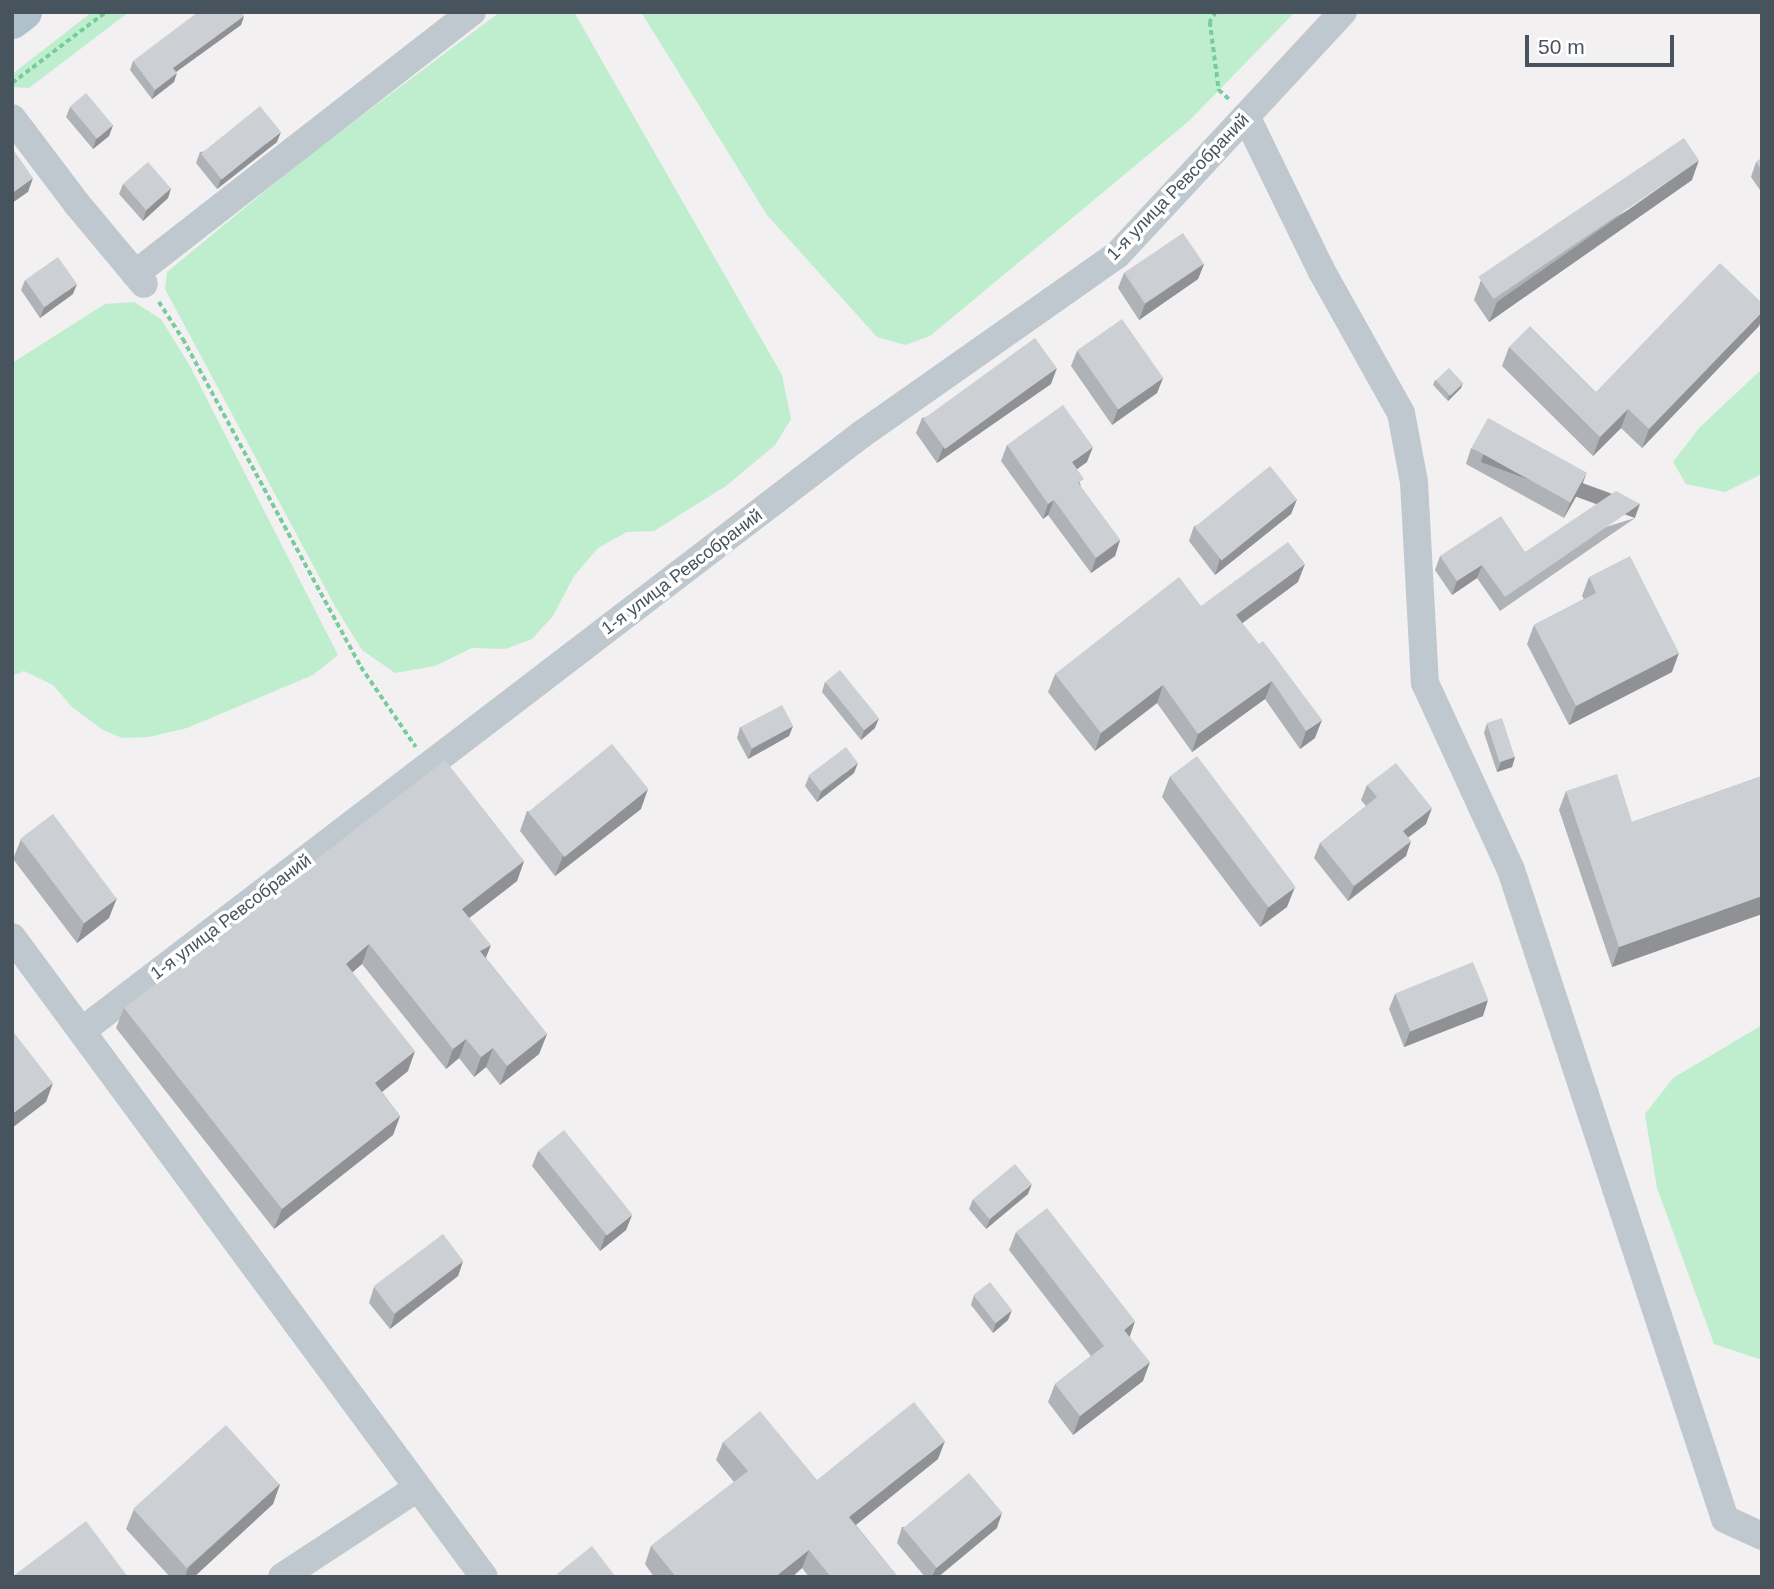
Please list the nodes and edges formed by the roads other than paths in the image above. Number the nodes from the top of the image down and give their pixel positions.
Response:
1 (24, 12) edge
2 (472, 12) edge
3 (1343, 12) edge
4 (12, 21) edge
5 (1247, 116) junction
6 (12, 118) edge
7 (12, 937) edge
8 (83, 1030) junction
9 (416, 1489) junction
10 (1762, 1536) edge
11 (282, 1577) edge
12 (484, 1577) edge

1 - 4 main road
2 - 6 street
3 - 5 street, 1-я улица Ревсобраний
5 - 8 street, 1-я улица Ревсобраний
5 - 10 street
7 - 8 street
8 - 9 street
9 - 11 street
9 - 12 street

